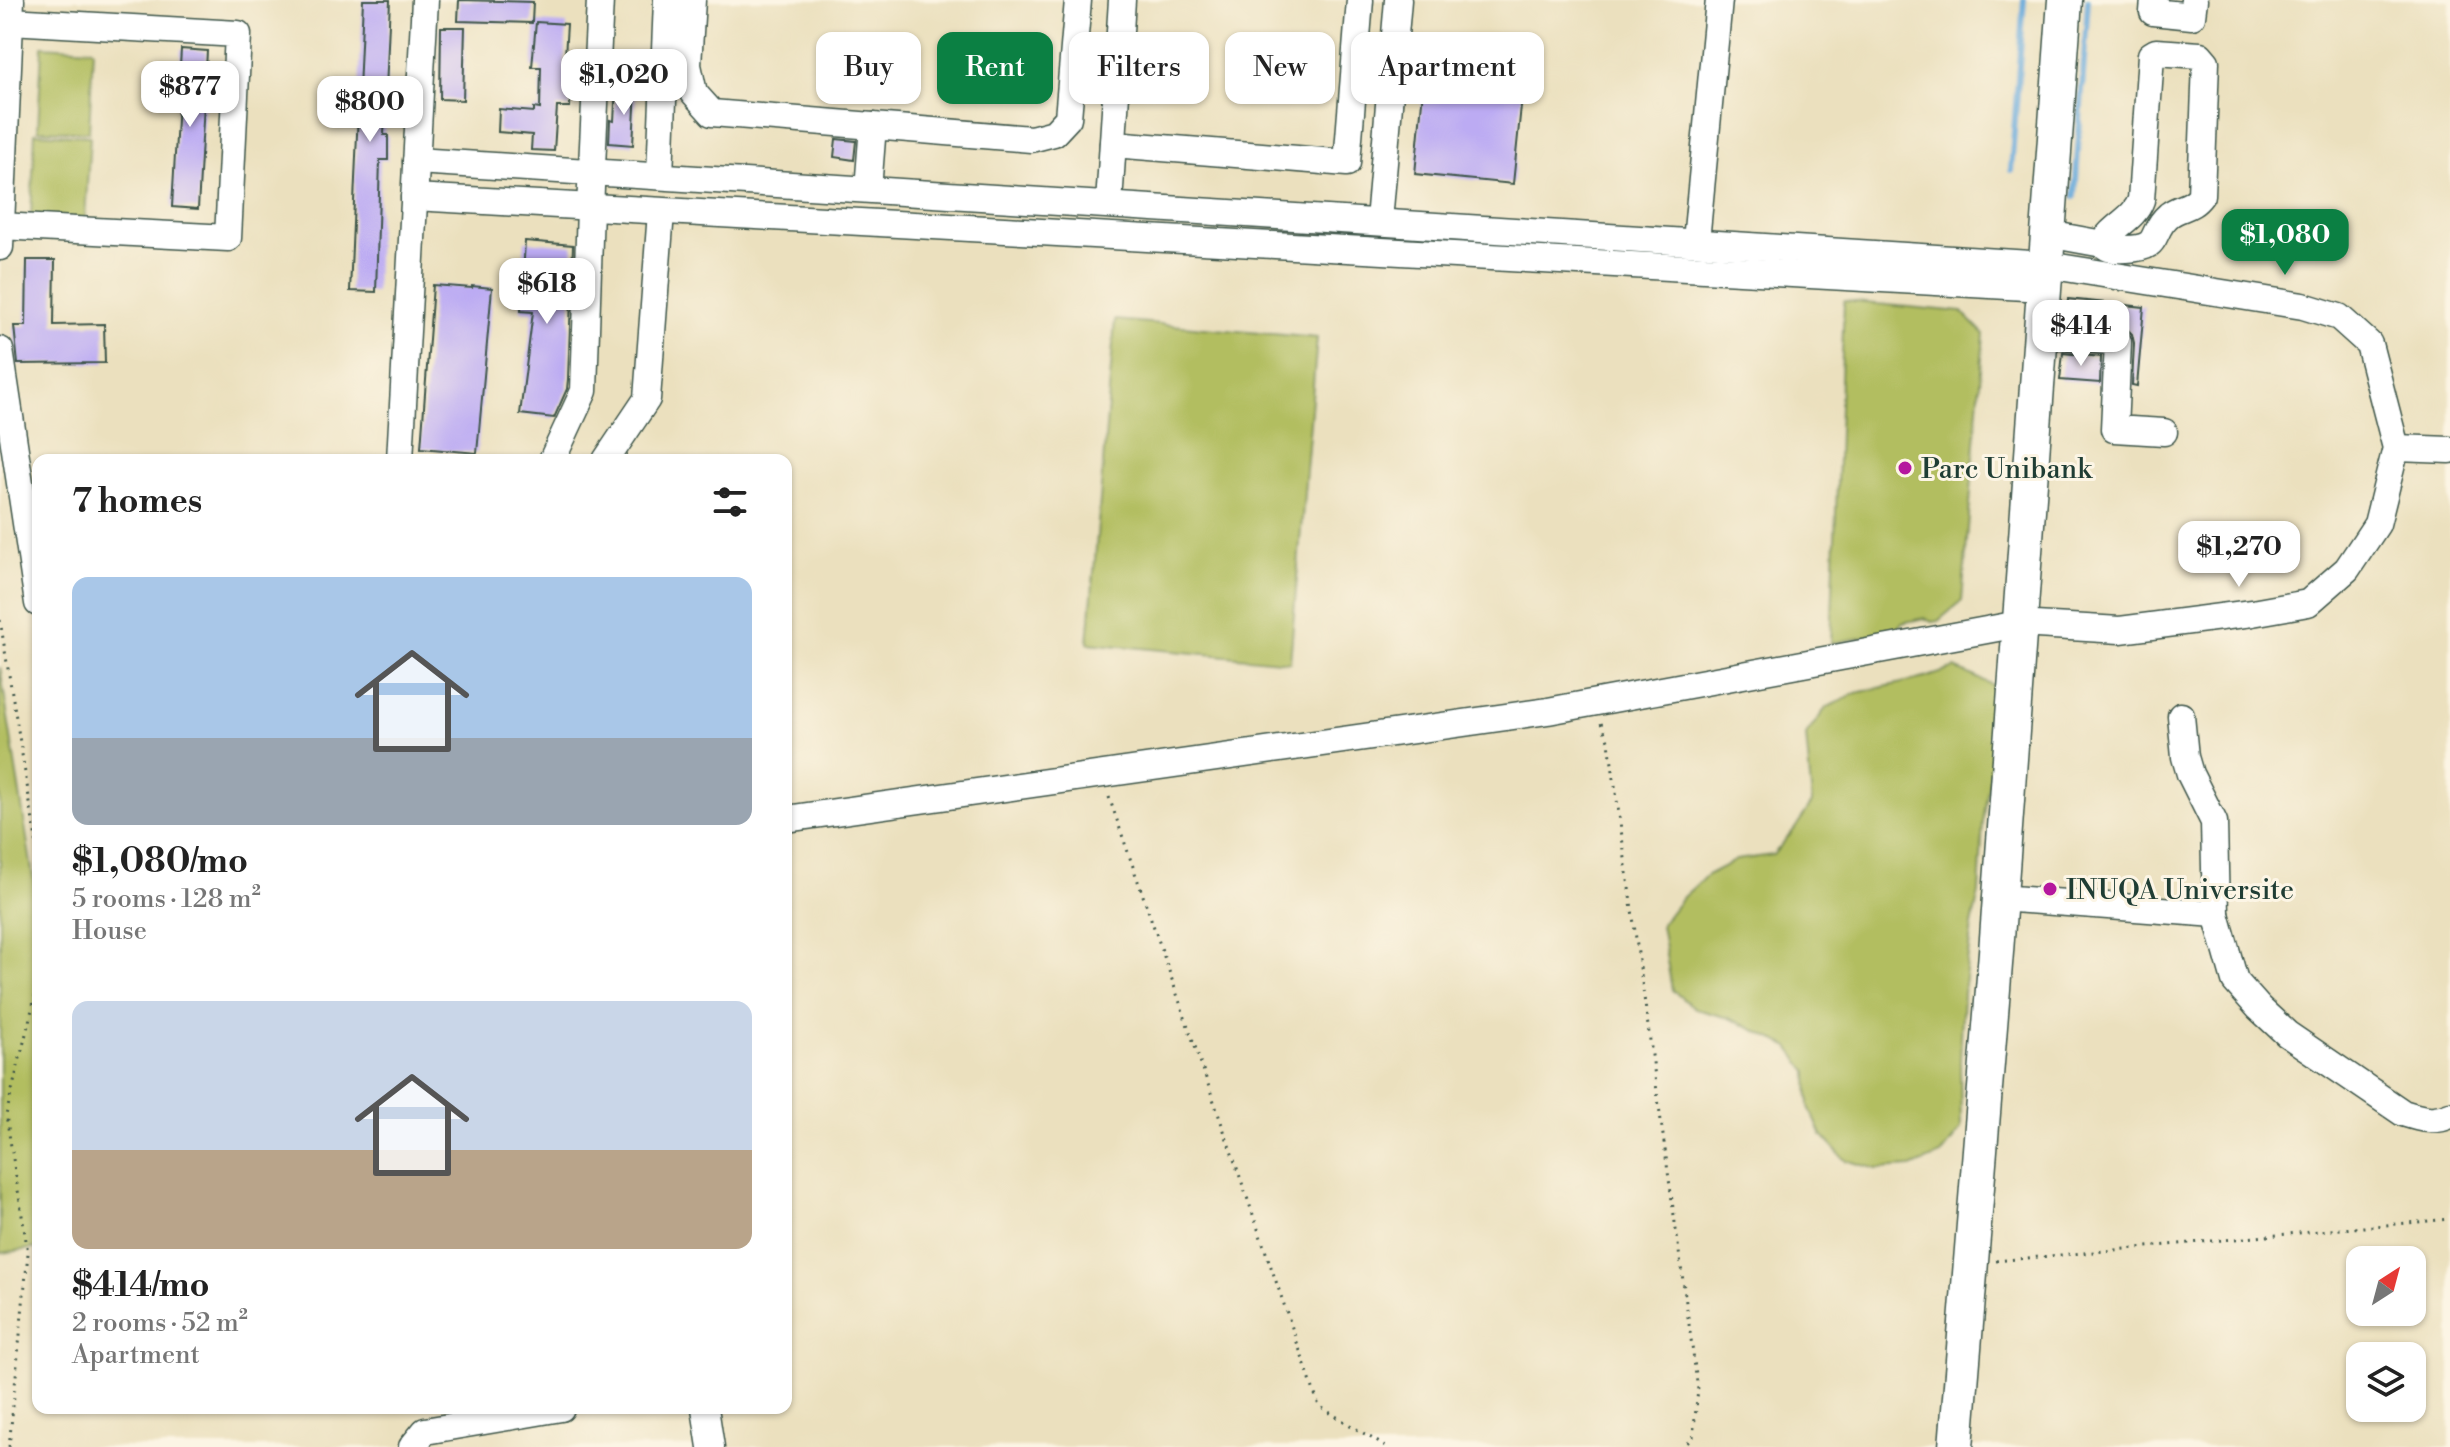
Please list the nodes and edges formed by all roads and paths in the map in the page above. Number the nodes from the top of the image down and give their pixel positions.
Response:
1 (425, 0) edge
2 (600, 0) edge
3 (667, 0) edge
4 (692, 0) edge
5 (1078, 0) edge
6 (1122, 0) edge
7 (1360, 0) edge
8 (1398, 0) edge
9 (1719, 0) edge
10 (2065, 0) edge
11 (2154, 0) edge
12 (2194, 0) edge
13 (11, 11) edge
14 (873, 126) junction
15 (1113, 144) junction
16 (416, 161) junction
17 (593, 172) junction
18 (660, 176) junction
19 (868, 189) junction
20 (414, 197) junction
21 (1109, 204) junction
22 (590, 208) junction
23 (661, 212) junction
24 (1379, 221) junction
25 (0, 226) edge
26 (1696, 241) junction
27 (2103, 244) junction
28 (0, 247) edge
29 (2046, 262) junction
30 (2040, 335) junction
31 (0, 350) edge
32 (2164, 432) dead end
33 (2396, 448) junction
34 (2450, 450) edge
35 (400, 454) edge
36 (555, 454) edge
37 (610, 454) edge
38 (32, 563) edge
39 (0, 620) edge
40 (2019, 624) junction
41 (1592, 703) junction
42 (2181, 716) dead end
43 (1101, 774) junction
44 (32, 815) edge
45 (792, 818) edge
46 (1999, 898) junction
47 (2216, 914) junction
48 (32, 1009) edge
49 (2450, 1115) edge
50 (2450, 1219) edge
51 (1970, 1263) junction
52 (526, 1414) edge
53 (706, 1414) edge
54 (9, 1447) edge
55 (412, 1447) edge
56 (711, 1447) edge
57 (1386, 1447) edge
58 (1683, 1447) edge
59 (1956, 1447) edge

1 - 16 street
2 - 17 street
3 - 18 street
4 - 14 street
5 - 14 street
6 - 15 street
7 - 15 street
8 - 24 street
9 - 26 street
10 - 29 main road
11 - 12 street
13 - 25 street
13 - 25 street
14 - 19 street
15 - 21 street
16 - 17 street
16 - 20 street
17 - 18 street
17 - 22 street
18 - 19 street
19 - 21 street
20 - 22 street
20 - 35 street
21 - 24 street
22 - 23 street
22 - 36 street
23 - 29 street
23 - 37 street
24 - 26 street
25 - 28 street
26 - 29 street
27 - 27 street
27 - 29 street
29 - 30 main road
29 - 33 street
30 - 32 street
30 - 40 main road
31 - 38 street
33 - 34 street
33 - 40 street
39 - 44 path
40 - 41 street
40 - 46 main road
41 - 43 street
41 - 58 path
42 - 47 street
43 - 45 street
43 - 57 path
46 - 47 street
46 - 51 main road
47 - 49 street
48 - 54 path
50 - 51 path
51 - 59 main road
52 - 55 street
53 - 56 street

